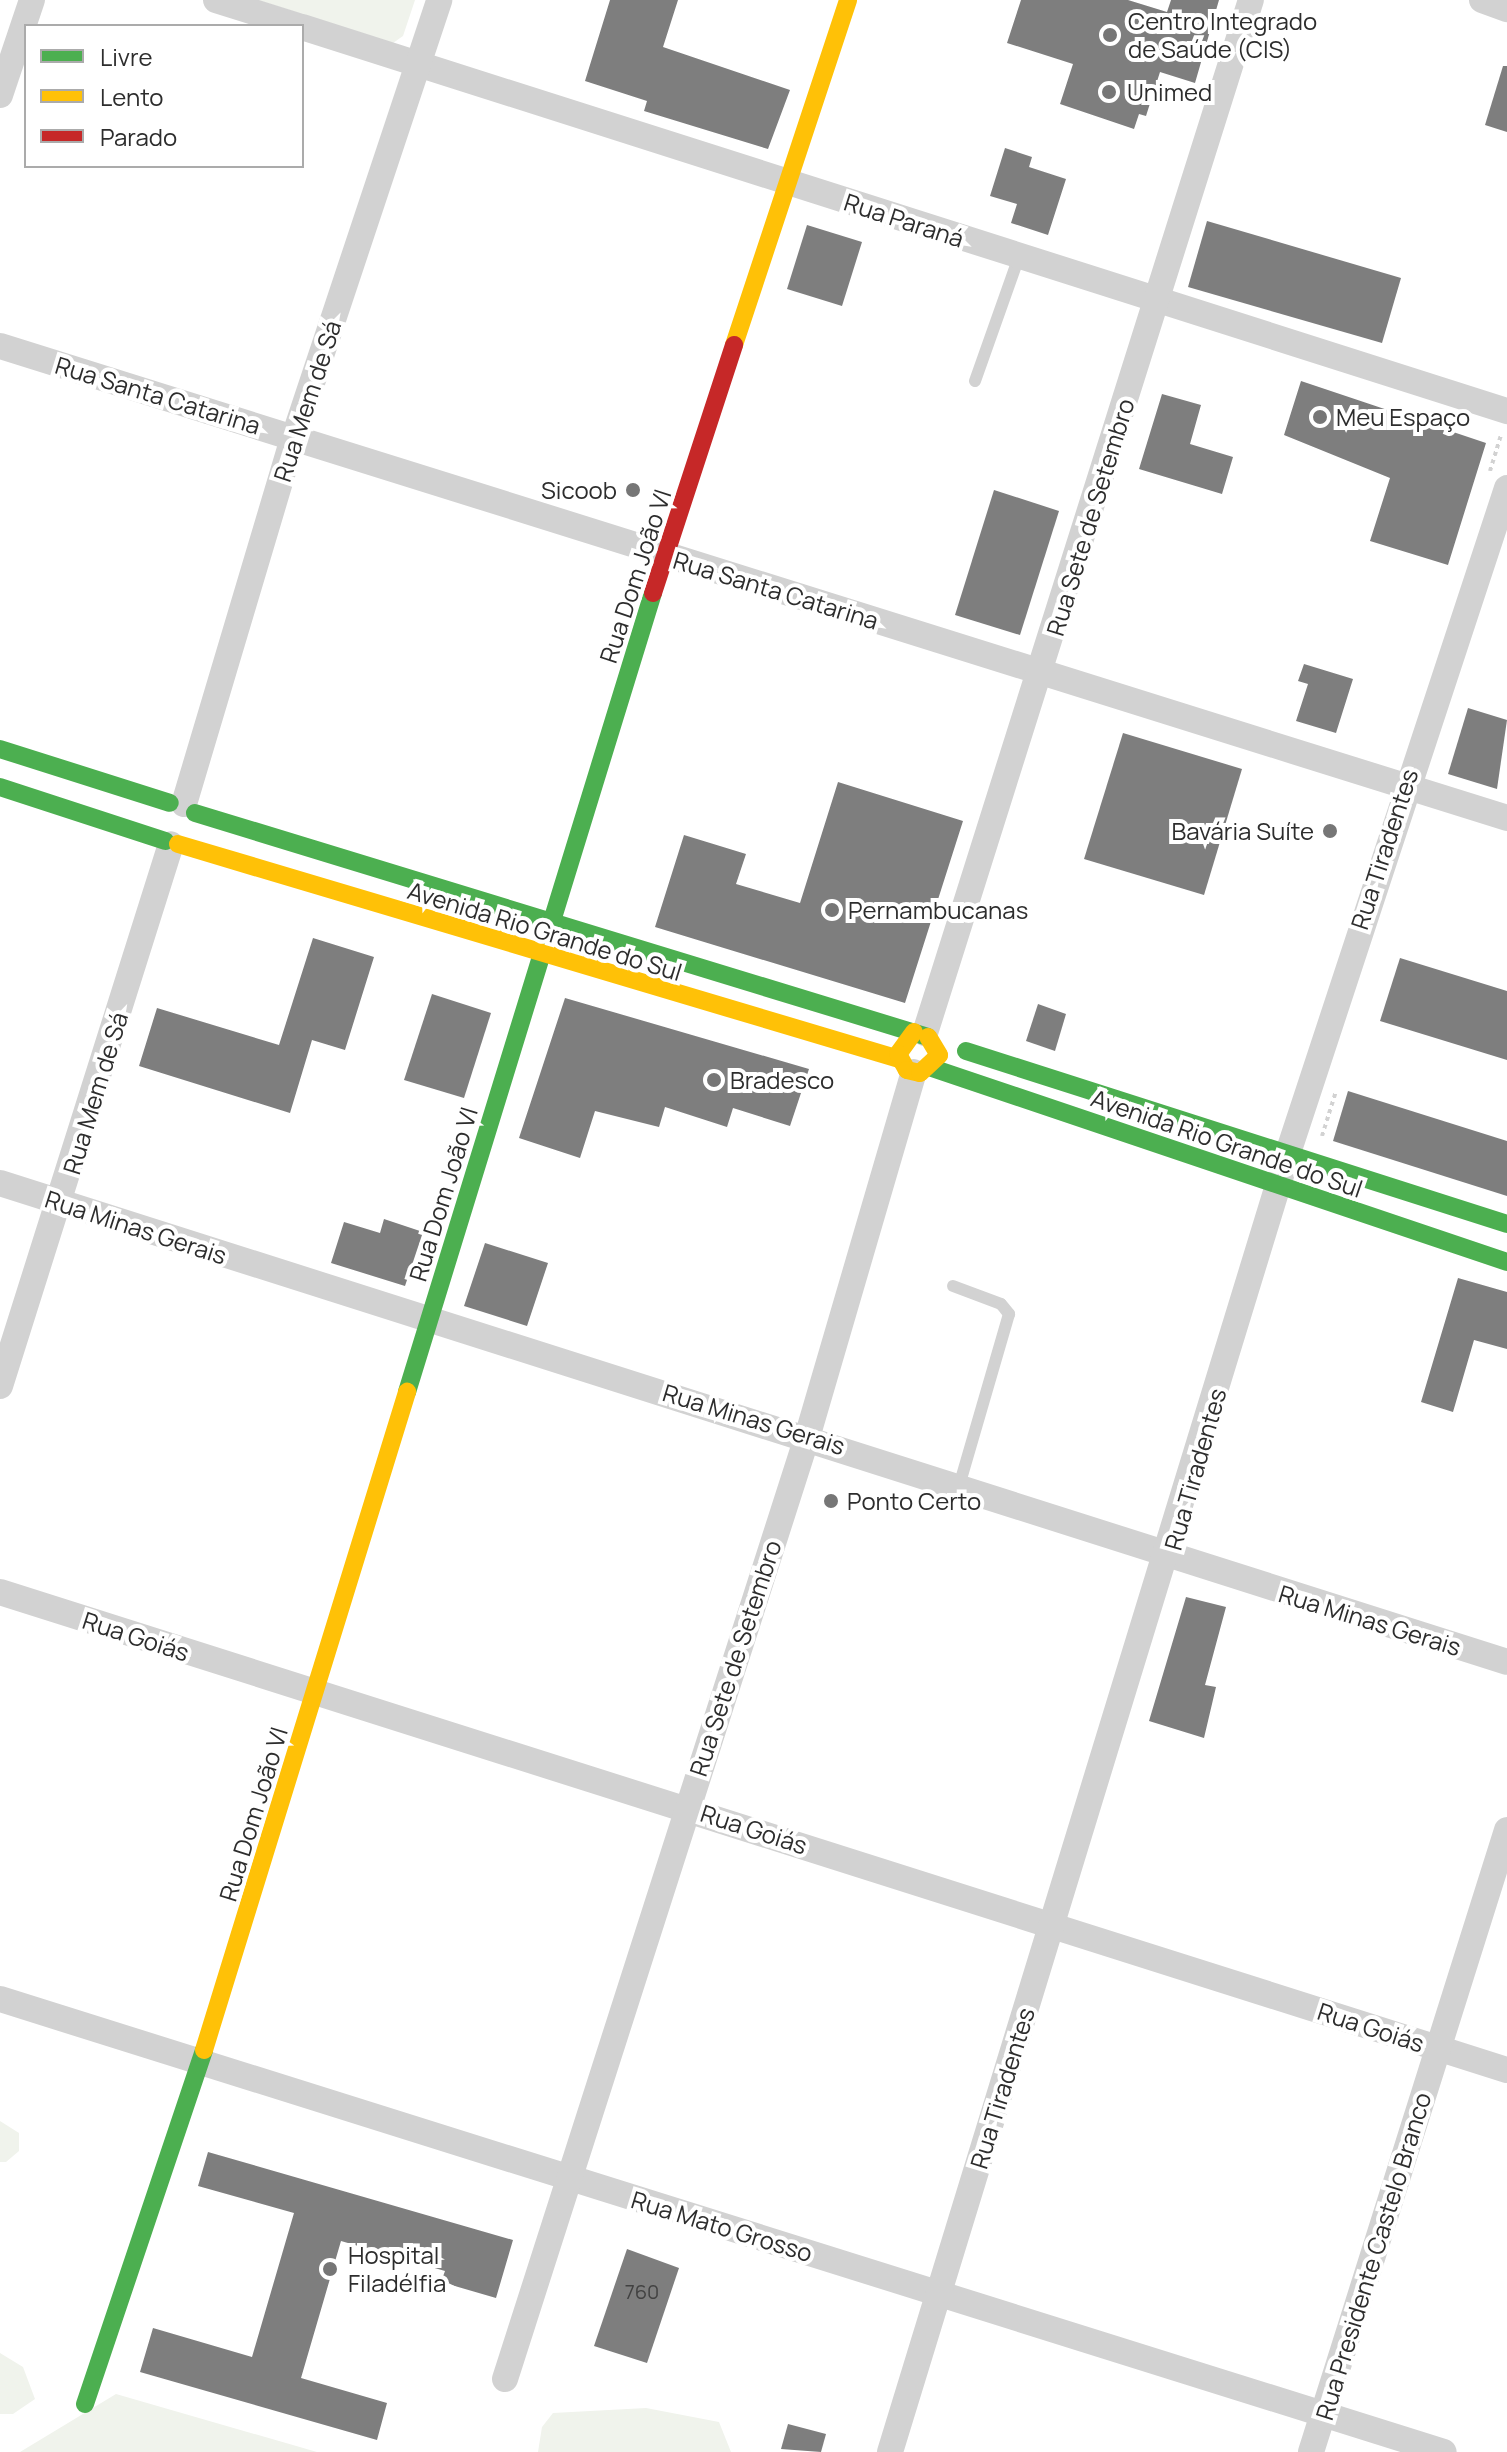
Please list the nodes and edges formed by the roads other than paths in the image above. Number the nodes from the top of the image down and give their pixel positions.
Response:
1 (32, 0) edge
2 (216, 0) edge
3 (439, 0) edge
4 (848, 0) edge
5 (1251, 0) edge
6 (1482, 0) edge
7 (1507, 9) edge
8 (291, 24) edge
9 (304, 28) edge
10 (420, 64) junction
11 (0, 95) edge
12 (792, 184) junction
13 (1019, 257) junction
14 (1156, 302) junction
15 (0, 346) edge
16 (975, 381) dead end
17 (1507, 411) edge
18 (294, 438) junction
19 (1507, 488) edge
20 (665, 556) junction
21 (1042, 672) junction
22 (0, 749) edge
23 (1404, 786) junction
24 (0, 787) edge
25 (183, 807) junction
26 (1507, 818) edge
27 (171, 843) junction
28 (554, 923) junction
29 (542, 957) junction
30 (925, 1036) junction
31 (915, 1066) junction
32 (1288, 1153) junction
33 (0, 1183) edge
34 (1278, 1187) junction
35 (61, 1203) junction
36 (1507, 1224) edge
37 (1507, 1262) edge
38 (953, 1286) dead end
39 (428, 1323) junction
40 (0, 1386) edge
41 (808, 1434) junction
42 (959, 1486) junction
43 (1169, 1559) junction
44 (0, 1592) edge
45 (1507, 1662) edge
46 (315, 1693) junction
47 (686, 1807) junction
48 (1507, 1830) edge
49 (1051, 1924) junction
50 (0, 1999) edge
51 (1438, 2048) junction
52 (200, 2062) junction
53 (1507, 2070) edge
54 (565, 2179) junction
55 (940, 2291) junction
56 (505, 2379) dead end
57 (85, 2404) dead end
58 (1324, 2412) junction
59 (890, 2452) edge
60 (1311, 2452) edge
61 (1444, 2452) edge

1 - 11 street
2 - 8 street, Rua Paraná
3 - 10 street, Rua Mem de Sá
4 - 12 main road, Rua Dom João VI
5 - 14 street, Rua Sete de Setembro
6 - 7 street
9 - 10 street, Rua Paraná
10 - 12 street, Rua Paraná
10 - 18 street, Rua Mem de Sá
12 - 13 street, Rua Paraná
12 - 20 main road, Rua Dom João VI
13 - 14 street, Rua Paraná
13 - 16 lane
14 - 17 street, Rua Paraná
14 - 21 street, Rua Sete de Setembro
15 - 18 street, Rua Santa Catarina
18 - 20 street, Rua Santa Catarina
18 - 25 street, Rua Mem de Sá
19 - 23 street, Rua Tiradentes
20 - 21 street, Rua Santa Catarina
20 - 28 main road, Rua Dom João VI
21 - 23 street, Rua Santa Catarina
21 - 30 street, Rua Sete de Setembro
22 - 25 main road, Avenida Rio Grande do Sul
23 - 26 street, Rua Santa Catarina
23 - 32 street, Rua Tiradentes
24 - 27 main road, Avenida Rio Grande do Sul
25 - 27 main road
25 - 27 main road
25 - 28 main road, Avenida Rio Grande do Sul
27 - 29 main road, Avenida Rio Grande do Sul
27 - 35 street, Rua Mem de Sá
28 - 29 main road, Rua Dom João VI
28 - 30 main road, Avenida Rio Grande do Sul
29 - 31 main road, Avenida Rio Grande do Sul
29 - 39 main road, Rua Dom João VI
30 - 31 main road
30 - 31 main road
30 - 32 main road, Avenida Rio Grande do Sul
31 - 34 main road, Avenida Rio Grande do Sul
31 - 41 street, Rua Sete de Setembro
32 - 34 street, Rua Tiradentes
32 - 36 main road, Avenida Rio Grande do Sul
33 - 35 street, Rua Minas Gerais
34 - 37 main road, Avenida Rio Grande do Sul
34 - 43 street, Rua Tiradentes
35 - 39 street, Rua Minas Gerais
35 - 40 street, Rua Mem de Sá
38 - 42 lane
39 - 41 street, Rua Minas Gerais
39 - 46 main road, Rua Dom João VI
41 - 42 street, Rua Minas Gerais
41 - 47 street, Rua Sete de Setembro
42 - 43 street, Rua Minas Gerais
43 - 45 street, Rua Minas Gerais
43 - 49 street, Rua Tiradentes
44 - 46 street, Rua Goiás
46 - 47 street, Rua Goiás
46 - 52 main road, Rua Dom João VI
47 - 49 street, Rua Goiás
47 - 54 street, Rua Sete de Setembro
48 - 51 street, Rua Presidente Castelo Branco
49 - 51 street, Rua Goiás
49 - 55 street, Rua Tiradentes
50 - 52 street, Rua Mato Grosso
51 - 53 street, Rua Goiás
51 - 58 street, Rua Presidente Castelo Branco
52 - 54 street, Rua Mato Grosso
52 - 57 main road, Rua Dom João VI
54 - 55 street, Rua Mato Grosso
54 - 56 street, Rua Sete de Setembro
55 - 58 street, Rua Mato Grosso
55 - 59 street, Rua Tiradentes
58 - 60 street, Rua Presidente Castelo Branco
58 - 61 street, Rua Mato Grosso

